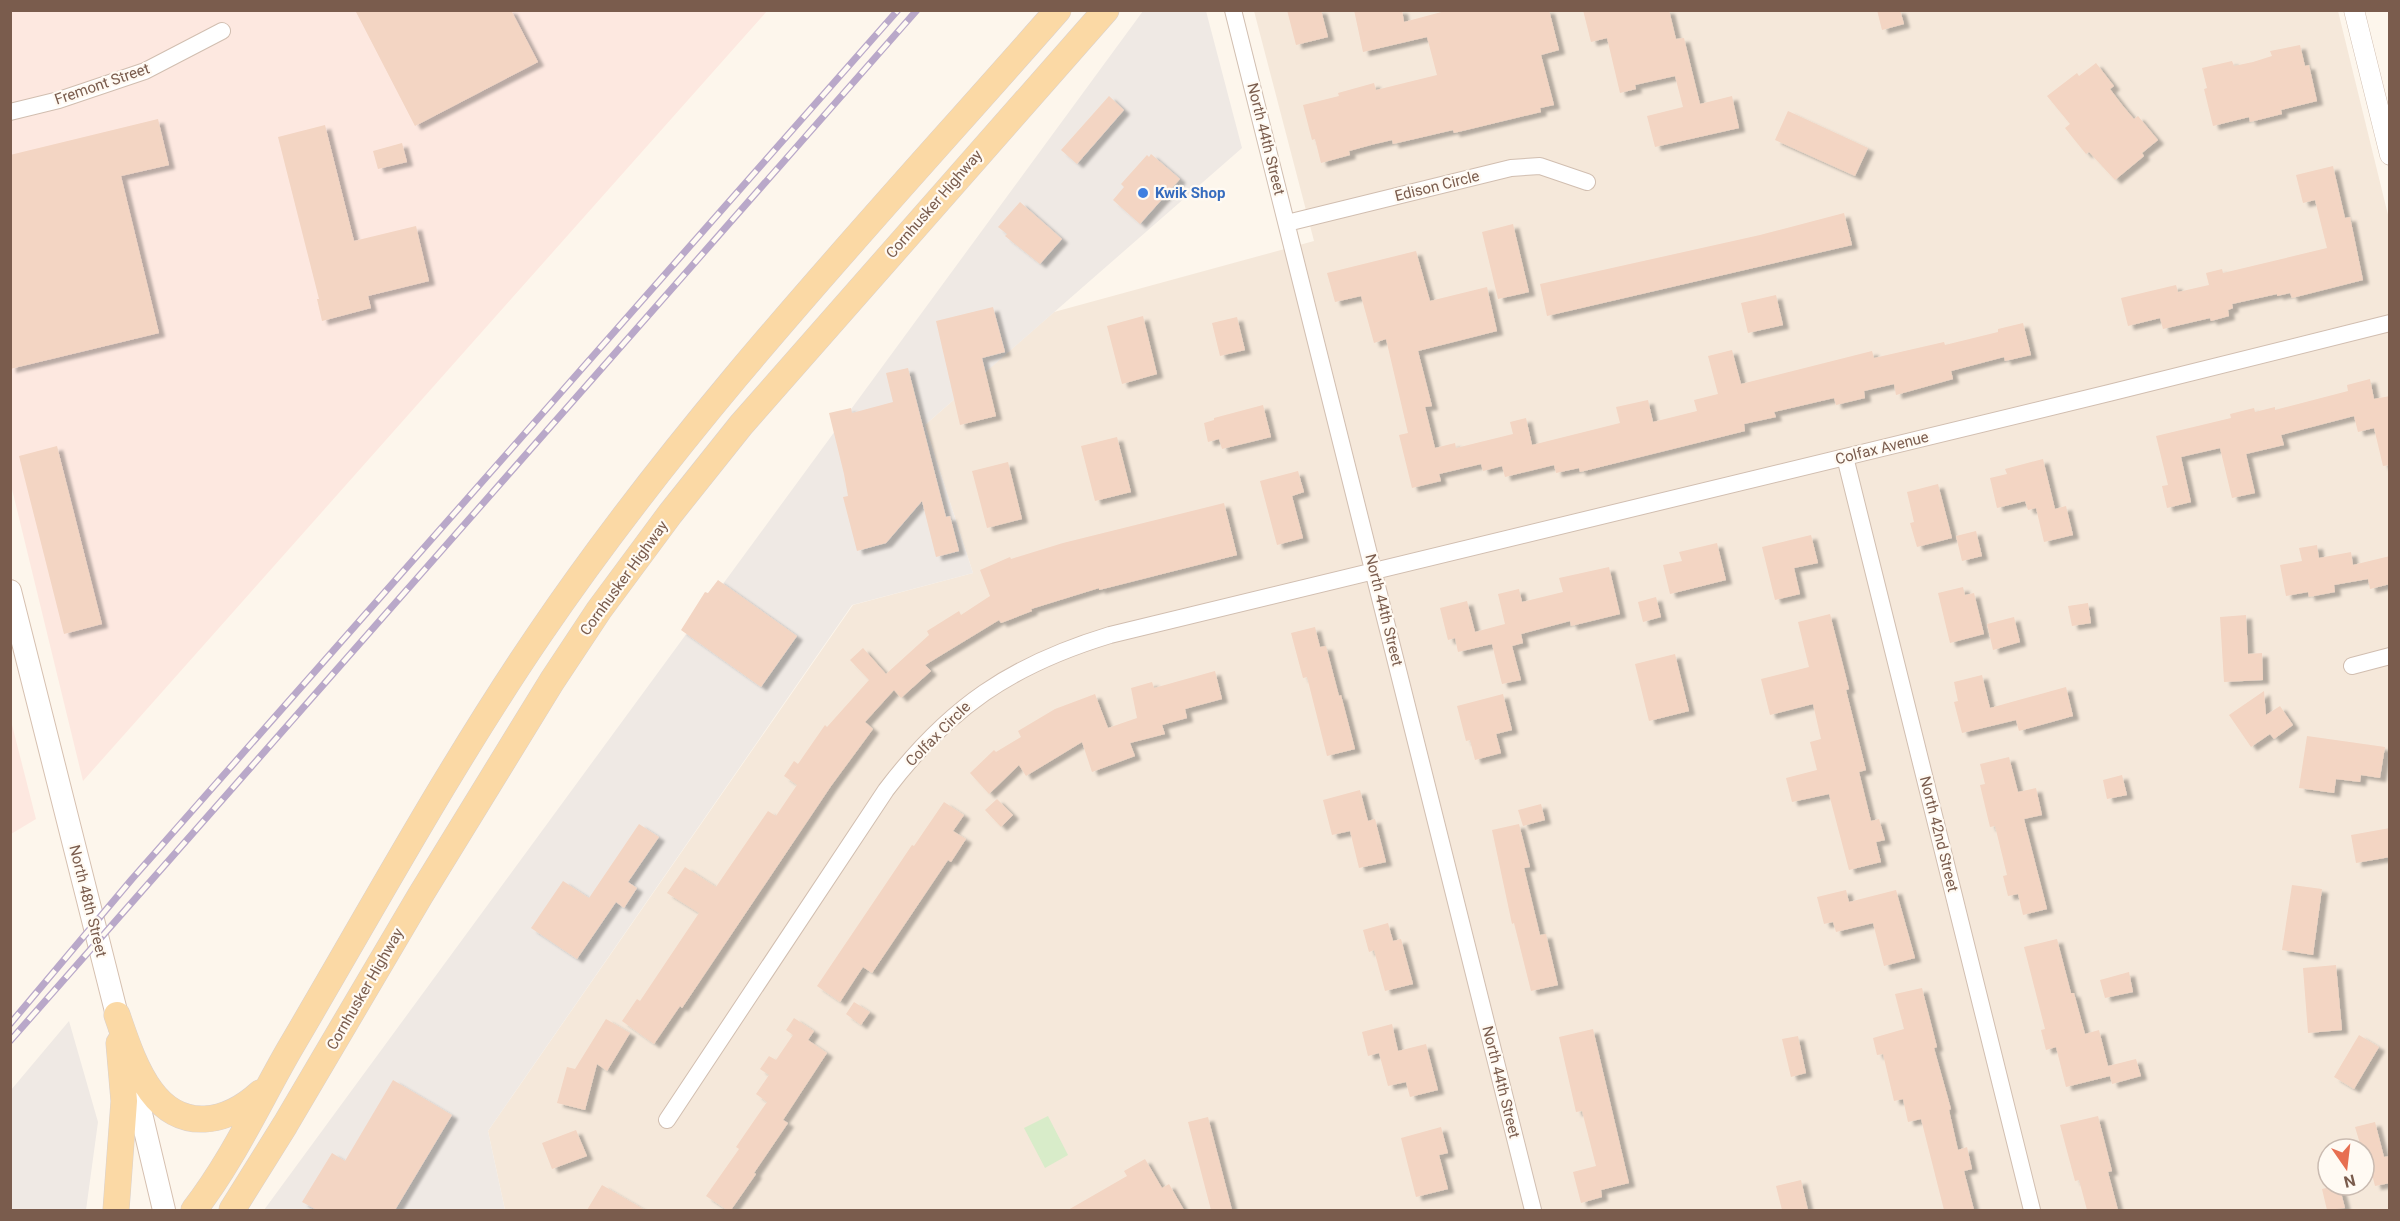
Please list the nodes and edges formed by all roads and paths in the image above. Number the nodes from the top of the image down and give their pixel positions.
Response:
1 (1058, 10) edge
2 (1106, 10) edge
3 (1233, 10) edge
4 (2354, 10) edge
5 (222, 31) dead end
6 (10, 112) edge
7 (2390, 154) edge
8 (1587, 182) dead end
9 (1287, 223) junction
10 (2390, 323) edge
11 (1845, 457) junction
12 (1374, 571) junction
13 (10, 591) edge
14 (2390, 656) edge
15 (2352, 666) dead end
16 (117, 1016) junction
17 (269, 1085) junction
18 (667, 1120) dead end
19 (116, 1210) edge
20 (164, 1210) edge
21 (194, 1210) edge
22 (232, 1210) edge
23 (1533, 1210) edge
24 (2032, 1210) edge

1 - 17 main road
2 - 22 main road, Cornhusker Highway
3 - 9 street, North 44th Street
4 - 7 street
5 - 6 street, Fremont Street
8 - 9 street, Edison Circle
9 - 12 street, North 44th Street
10 - 11 street, Colfax Avenue
11 - 12 street, Colfax Avenue
11 - 24 street, North 42nd Street
12 - 18 street, Colfax Circle
12 - 23 street, North 44th Street
13 - 16 main road, North 48th Street
14 - 15 street
16 - 17 main road
16 - 19 main road
16 - 20 main road, North 48th Street
17 - 21 main road

